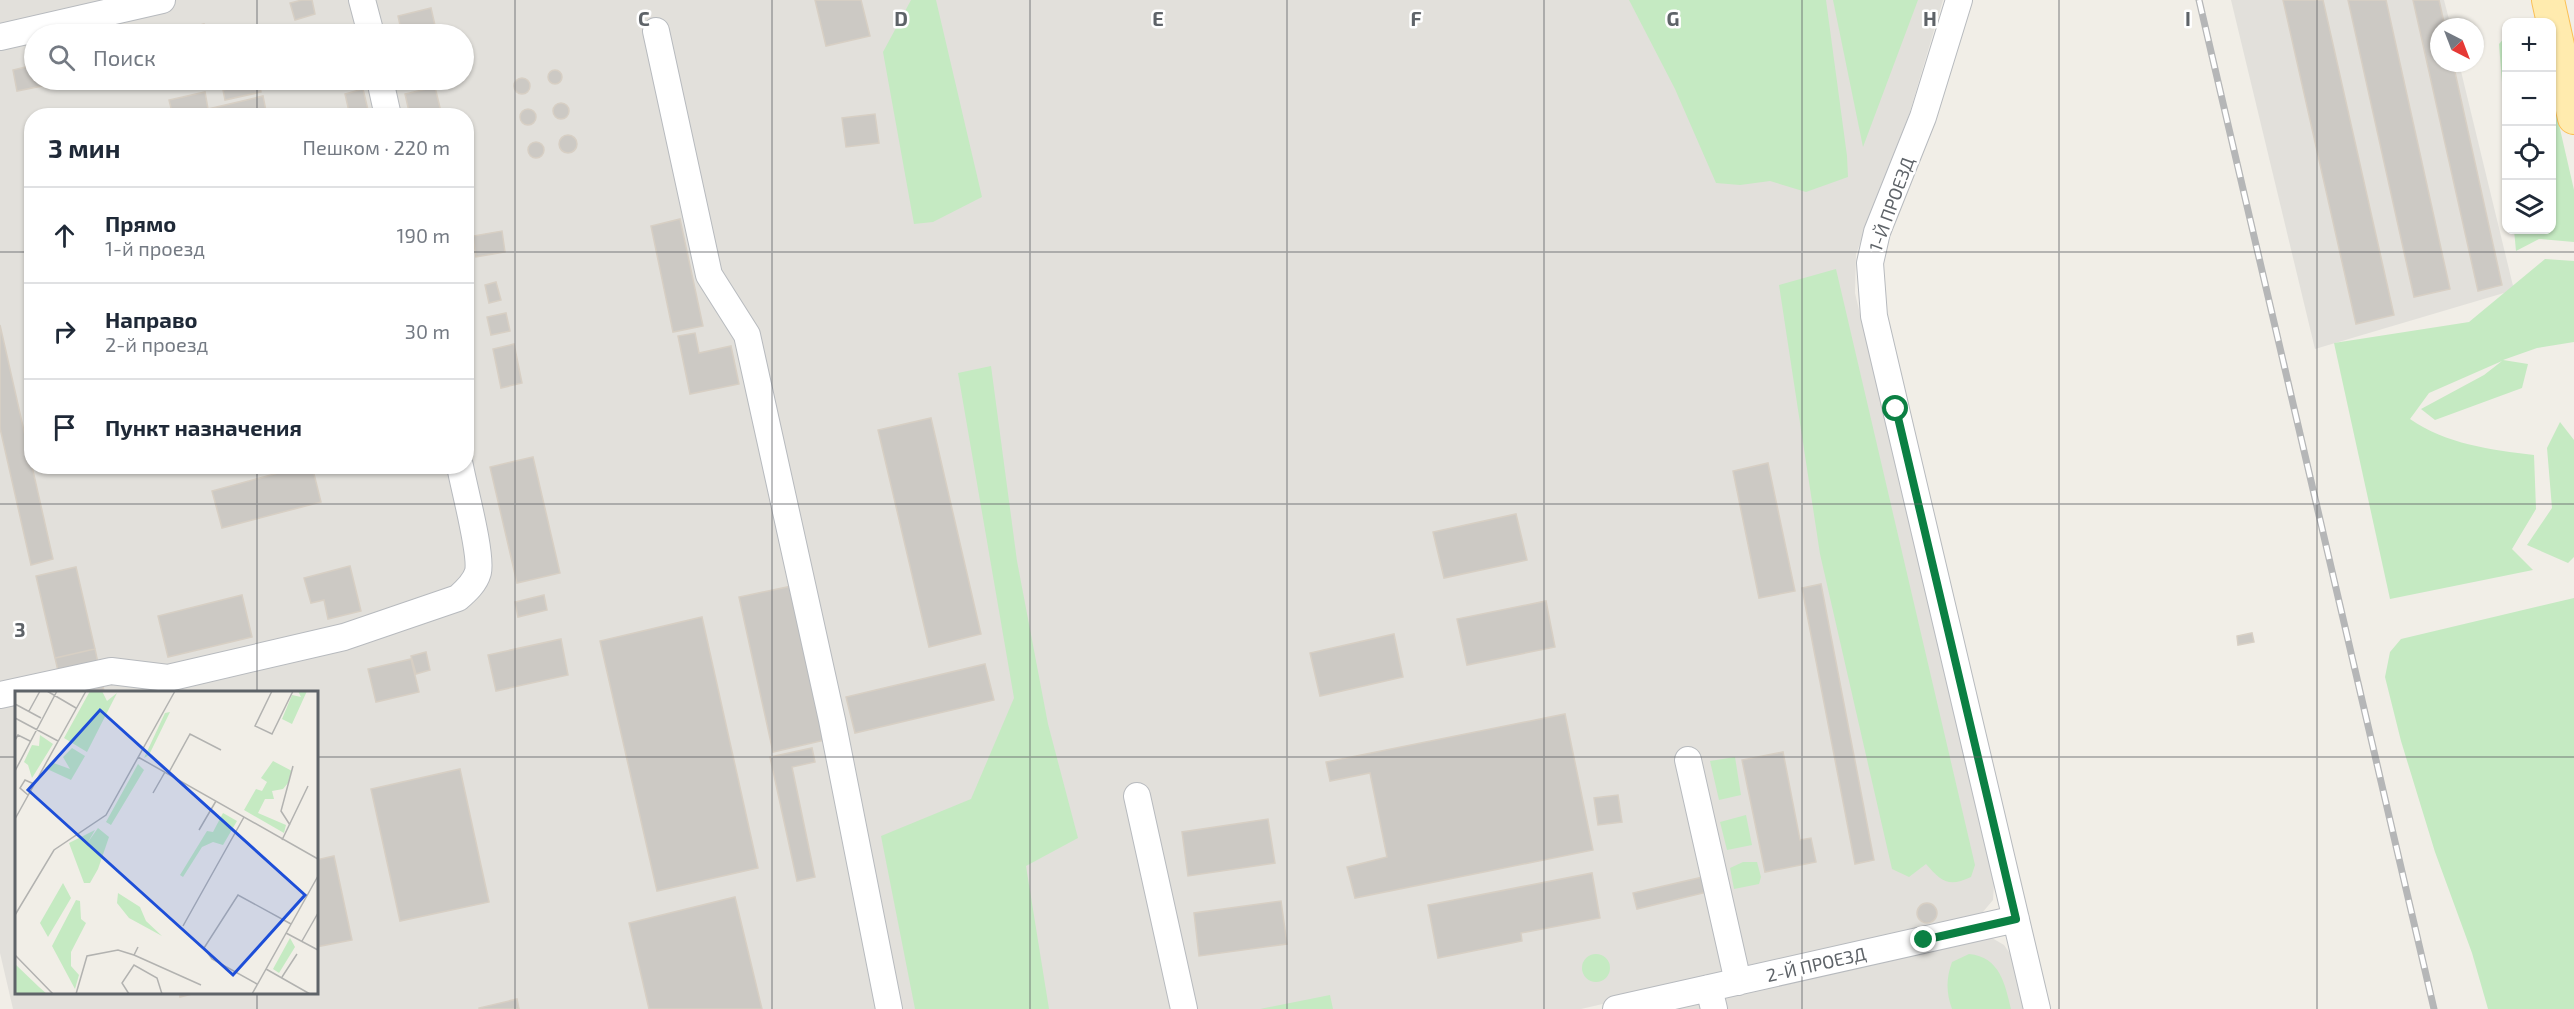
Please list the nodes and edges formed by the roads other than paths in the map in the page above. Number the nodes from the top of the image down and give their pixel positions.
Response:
1 (162, 0) edge
2 (362, 0) edge
3 (1959, 0) edge
4 (2548, 0) edge
5 (57, 24) edge
6 (368, 24) edge
7 (656, 31) dead end
8 (24, 32) edge
9 (0, 37) edge
10 (2571, 86) edge
11 (382, 90) edge
12 (386, 108) edge
13 (2574, 117) edge
14 (461, 474) edge
15 (18, 691) edge
16 (15, 692) edge
17 (0, 695) edge
18 (1688, 760) dead end
19 (1137, 796) dead end
20 (2016, 919) junction
21 (1738, 982) junction
22 (1712, 999) edge
23 (889, 1009) edge
24 (1184, 1009) edge
25 (1616, 1009) edge
26 (2037, 1009) edge

1 - 5 street
2 - 6 street
3 - 20 street, 1-Й ПРОЕЗД
4 - 10 main road
7 - 23 street
8 - 9 street
10 - 13 main road
11 - 12 street
14 - 15 street
16 - 17 street
18 - 21 street
19 - 24 street
20 - 21 street, 2-Й ПРОЕЗД
20 - 26 street, 1-Й ПРОЕЗД
21 - 22 street, 2-Й ПРОЕЗД
22 - 25 street, 2-Й ПРОЕЗД

